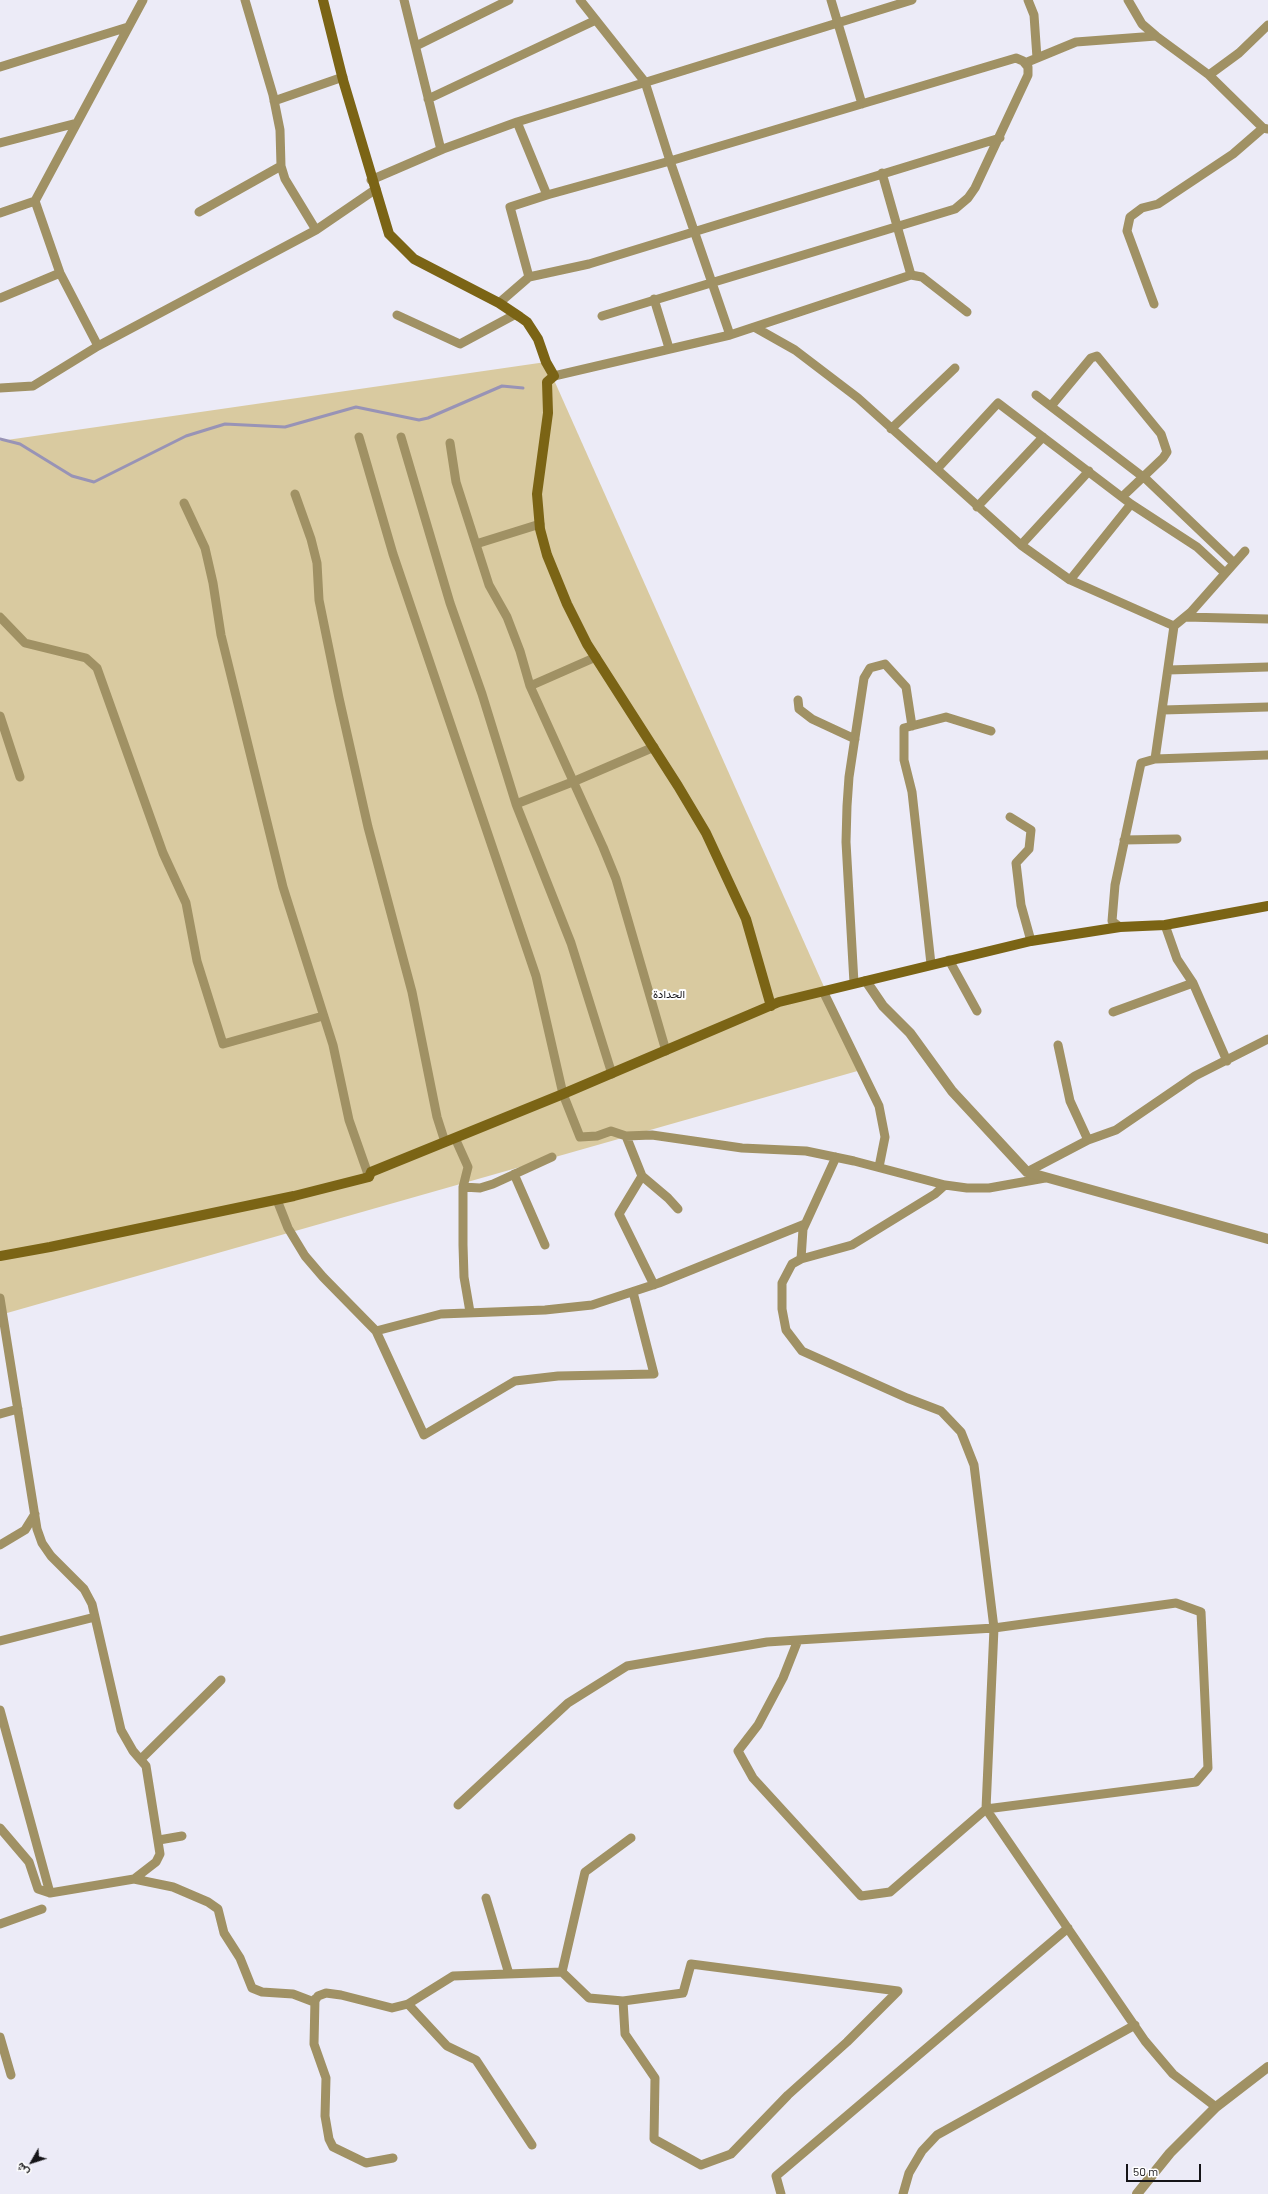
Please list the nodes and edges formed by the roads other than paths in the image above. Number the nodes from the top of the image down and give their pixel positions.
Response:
1 (143, 0) edge
2 (245, 0) edge
3 (323, 0) edge
4 (404, 0) edge
5 (509, 0) edge
6 (580, 0) edge
7 (831, 0) edge
8 (908, 0) edge
9 (1028, 0) edge
10 (1128, 0) edge
11 (596, 20) junction
12 (839, 21) junction
13 (1268, 25) edge
14 (128, 27) junction
15 (1156, 36) junction
16 (416, 46) junction
17 (1037, 58) junction
18 (1025, 63) junction
19 (0, 67) edge
20 (1209, 75) junction
21 (342, 78) junction
22 (645, 82) junction
23 (428, 99) junction
24 (274, 101) junction
25 (862, 104) junction
26 (517, 122) junction
27 (77, 123) junction
28 (1266, 128) edge
29 (1000, 138) junction
30 (0, 143) edge
31 (441, 150) junction
32 (670, 161) junction
33 (281, 166) junction
34 (882, 173) junction
35 (374, 184) junction
36 (547, 195) junction
37 (35, 201) junction
38 (199, 212) dead end
39 (0, 213) edge
40 (898, 226) junction
41 (316, 230) junction
42 (694, 232) junction
43 (60, 273) junction
44 (912, 275) junction
45 (528, 277) junction
46 (711, 282) junction
47 (0, 298) edge
48 (654, 299) junction
49 (499, 303) junction
50 (1154, 304) dead end
51 (967, 312) dead end
52 (516, 314) junction
53 (396, 316) dead end
54 (602, 316) dead end
55 (756, 328) junction
56 (730, 335) junction
57 (98, 346) junction
58 (669, 348) junction
59 (955, 368) dead end
60 (554, 376) junction
61 (0, 388) edge
62 (1036, 395) dead end
63 (1051, 406) junction
64 (891, 428) junction
65 (359, 437) dead end
66 (401, 437) dead end
67 (1043, 437) junction
68 (450, 443) dead end
69 (937, 469) junction
70 (1089, 471) junction
71 (1143, 478) junction
72 (295, 494) dead end
73 (1122, 497) junction
74 (184, 502) dead end
75 (1131, 504) junction
76 (977, 507) junction
77 (540, 524) junction
78 (476, 544) junction
79 (1021, 545) junction
80 (1245, 551) dead end
81 (1234, 563) junction
82 (1225, 573) junction
83 (1070, 580) junction
84 (0, 617) edge
85 (1185, 617) junction
86 (1268, 619) edge
87 (1174, 626) junction
88 (596, 657) junction
89 (1268, 667) edge
90 (1168, 670) junction
91 (530, 686) junction
92 (798, 700) dead end
93 (1268, 707) edge
94 (1163, 710) junction
95 (0, 716) edge
96 (912, 726) junction
97 (991, 731) dead end
98 (855, 739) junction
99 (654, 747) junction
100 (1268, 755) edge
101 (1154, 760) junction
102 (20, 777) dead end
103 (575, 781) junction
104 (516, 804) junction
105 (1010, 817) dead end
106 (1124, 840) junction
107 (1176, 840) dead end
108 (1268, 906) edge
109 (1165, 925) junction
110 (1120, 927) junction
111 (1031, 942) junction
112 (950, 960) junction
113 (931, 964) junction
114 (866, 981) junction
115 (854, 983) junction
116 (1193, 983) junction
117 (823, 991) junction
118 (771, 1006) junction
119 (977, 1011) dead end
120 (1113, 1012) dead end
121 (323, 1016) junction
122 (1268, 1039) edge
123 (1058, 1045) dead end
124 (666, 1051) junction
125 (1227, 1061) junction
126 (612, 1074) junction
127 (562, 1094) junction
128 (626, 1136) junction
129 (450, 1140) junction
130 (1088, 1140) junction
131 (552, 1156) dead end
132 (836, 1157) junction
133 (879, 1167) junction
134 (1027, 1172) junction
135 (514, 1174) junction
136 (369, 1176) junction
137 (642, 1176) junction
138 (1045, 1178) junction
139 (945, 1185) junction
140 (463, 1187) junction
141 (277, 1200) junction
142 (678, 1210) dead end
143 (805, 1224) junction
144 (1268, 1238) edge
145 (545, 1245) dead end
146 (0, 1256) edge
147 (801, 1259) junction
148 (654, 1284) junction
149 (633, 1292) junction
150 (0, 1298) edge
151 (470, 1312) junction
152 (376, 1331) junction
153 (18, 1409) junction
154 (0, 1414) edge
155 (35, 1513) junction
156 (0, 1545) edge
157 (95, 1617) junction
158 (994, 1628) junction
159 (798, 1640) junction
160 (0, 1641) edge
161 (221, 1680) dead end
162 (0, 1710) edge
163 (141, 1759) junction
164 (458, 1805) dead end
165 (986, 1809) junction
166 (0, 1828) edge
167 (182, 1836) dead end
168 (631, 1838) dead end
169 (159, 1840) junction
170 (134, 1879) junction
171 (50, 1893) junction
172 (486, 1898) dead end
173 (42, 1909) dead end
174 (0, 1924) edge
175 (1068, 1928) junction
176 (562, 1972) junction
177 (509, 1974) junction
178 (315, 1999) junction
179 (623, 2001) junction
180 (408, 2004) junction
181 (1135, 2026) junction
182 (0, 2037) edge
183 (1268, 2067) edge
184 (10, 2075) dead end
185 (1216, 2107) junction
186 (532, 2145) dead end
187 (393, 2158) dead end
188 (781, 2194) edge
189 (903, 2194) edge
190 (1137, 2194) edge

1 - 14 street
2 - 24 street
3 - 21 main road
4 - 16 street
5 - 16 street
6 - 11 street
7 - 12 street
8 - 12 street
9 - 17 street
10 - 15 street
11 - 22 street
11 - 23 street
12 - 22 street
12 - 25 street
13 - 20 street
14 - 19 street
14 - 27 street
15 - 17 street
15 - 20 street
16 - 23 street
17 - 18 street
18 - 25 street
18 - 29 street
20 - 28 street
21 - 24 street
21 - 35 main road
22 - 26 street
22 - 32 street
23 - 31 street
24 - 33 street
25 - 32 street
26 - 31 street
26 - 36 street
27 - 30 street
27 - 37 street
28 - 50 street
29 - 34 street
29 - 40 street
31 - 35 street
32 - 36 street
32 - 42 street
33 - 38 street
33 - 41 street
34 - 40 street
34 - 42 street
35 - 41 street
35 - 49 main road
36 - 45 street
37 - 39 street
37 - 43 street
40 - 44 street
40 - 46 street
41 - 57 street
42 - 45 street
42 - 46 street
43 - 47 street
43 - 57 street
44 - 51 street
44 - 55 street
45 - 49 street
46 - 48 street
46 - 56 street
48 - 54 street
48 - 58 street
49 - 52 main road
52 - 53 street
52 - 60 main road
55 - 56 street
55 - 64 street
56 - 58 street
57 - 61 street
58 - 60 street
59 - 64 street
60 - 77 main road
62 - 63 street
63 - 71 street
63 - 71 street
64 - 69 street
65 - 127 street
66 - 104 street
67 - 69 street
67 - 70 street
67 - 76 street
68 - 78 street
69 - 76 street
70 - 73 street
70 - 79 street
71 - 73 street
71 - 81 street
72 - 129 street
73 - 75 street
74 - 121 street
75 - 82 street
75 - 83 street
76 - 79 street
77 - 78 street
77 - 88 main road
78 - 91 street
79 - 83 street
80 - 81 street
81 - 82 street
82 - 85 street
83 - 87 street
84 - 121 street
85 - 86 street
85 - 87 street
87 - 90 street
88 - 91 street
88 - 99 main road
89 - 90 street
90 - 94 street
91 - 103 street
92 - 98 street
93 - 94 street
94 - 101 street
95 - 102 street
96 - 97 street
96 - 98 street
96 - 113 street
98 - 115 street
99 - 103 street
99 - 118 main road
100 - 101 street
101 - 106 street
103 - 104 street
103 - 124 street
104 - 126 street
105 - 111 street
106 - 107 street
106 - 110 street
108 - 109 main road
109 - 110 main road
109 - 116 street
110 - 111 main road
111 - 112 main road
112 - 113 main road
112 - 119 street
113 - 114 main road
114 - 115 main road
114 - 134 street
115 - 117 main road
116 - 120 street
116 - 125 street
117 - 118 main road
117 - 133 street
118 - 124 main road
121 - 136 street
122 - 125 street
123 - 130 street
124 - 126 main road
125 - 130 street
126 - 127 main road
127 - 128 street
127 - 129 main road
128 - 132 street
128 - 137 street
129 - 136 main road
129 - 140 street
130 - 134 street
131 - 135 street
132 - 133 street
132 - 143 street
133 - 139 street
134 - 138 street
135 - 140 street
135 - 145 street
136 - 141 main road
137 - 142 street
137 - 148 street
138 - 139 street
138 - 144 street
139 - 147 street
140 - 151 street
141 - 146 main road
141 - 152 street
143 - 147 street
143 - 148 street
147 - 158 street
148 - 149 street
149 - 151 street
149 - 152 street
150 - 153 street
151 - 152 street
153 - 154 street
153 - 155 street
155 - 156 street
155 - 157 street
157 - 160 street
157 - 163 street
158 - 159 street
158 - 165 street
158 - 165 street
159 - 164 street
159 - 165 street
161 - 163 street
162 - 171 street
163 - 169 street
165 - 175 street
166 - 171 street
167 - 169 street
168 - 176 street
169 - 170 street
170 - 171 street
170 - 178 street
172 - 177 street
173 - 174 street
175 - 181 street
175 - 188 street
176 - 177 street
176 - 179 street
177 - 180 street
178 - 180 street
178 - 187 street
179 - 179 street
180 - 186 street
181 - 185 street
181 - 189 street
182 - 184 street
183 - 185 street
185 - 190 street

